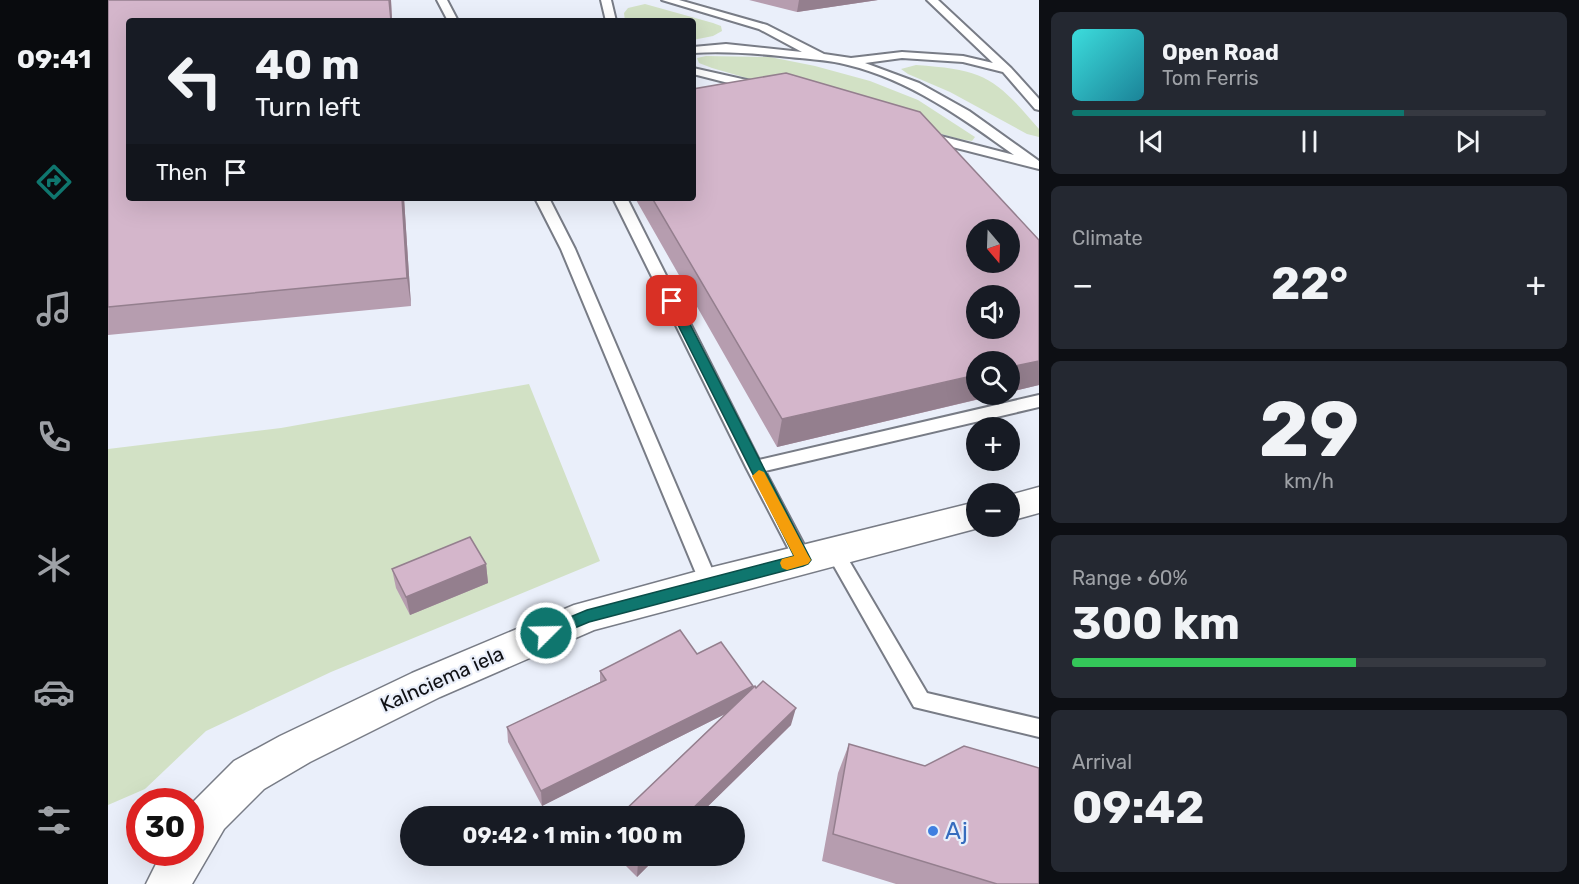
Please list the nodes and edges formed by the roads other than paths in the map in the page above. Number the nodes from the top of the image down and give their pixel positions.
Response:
1 (442, 0) edge
2 (606, 0) edge
3 (668, 0) edge
4 (932, 0) edge
5 (451, 18) edge
6 (610, 18) edge
7 (696, 50) edge
8 (821, 57) junction
9 (852, 62) junction
10 (1007, 70) junction
11 (696, 72) edge
12 (734, 94) edge
13 (1039, 106) edge
14 (918, 134) edge
15 (1036, 164) edge
16 (544, 201) edge
17 (622, 201) edge
18 (1039, 401) edge
19 (754, 466) junction
20 (1039, 500) edge
21 (1020, 505) edge
22 (966, 519) edge
23 (819, 556) junction
24 (709, 583) junction
25 (1039, 728) edge
26 (204, 822) edge
27 (178, 866) edge
28 (168, 884) edge

1 - 5 lane
2 - 6 lane
3 - 8 lane
4 - 10 lane
7 - 8 lane
8 - 9 lane
9 - 10 lane
9 - 15 lane
10 - 13 lane
11 - 12 lane
14 - 15 lane
16 - 24 lane
17 - 19 lane
18 - 19 lane
19 - 23 lane
20 - 21 street
22 - 23 street, Kalnciema iela
23 - 24 street, Kalnciema iela
23 - 25 lane
24 - 26 street, Kalnciema iela
27 - 28 street

